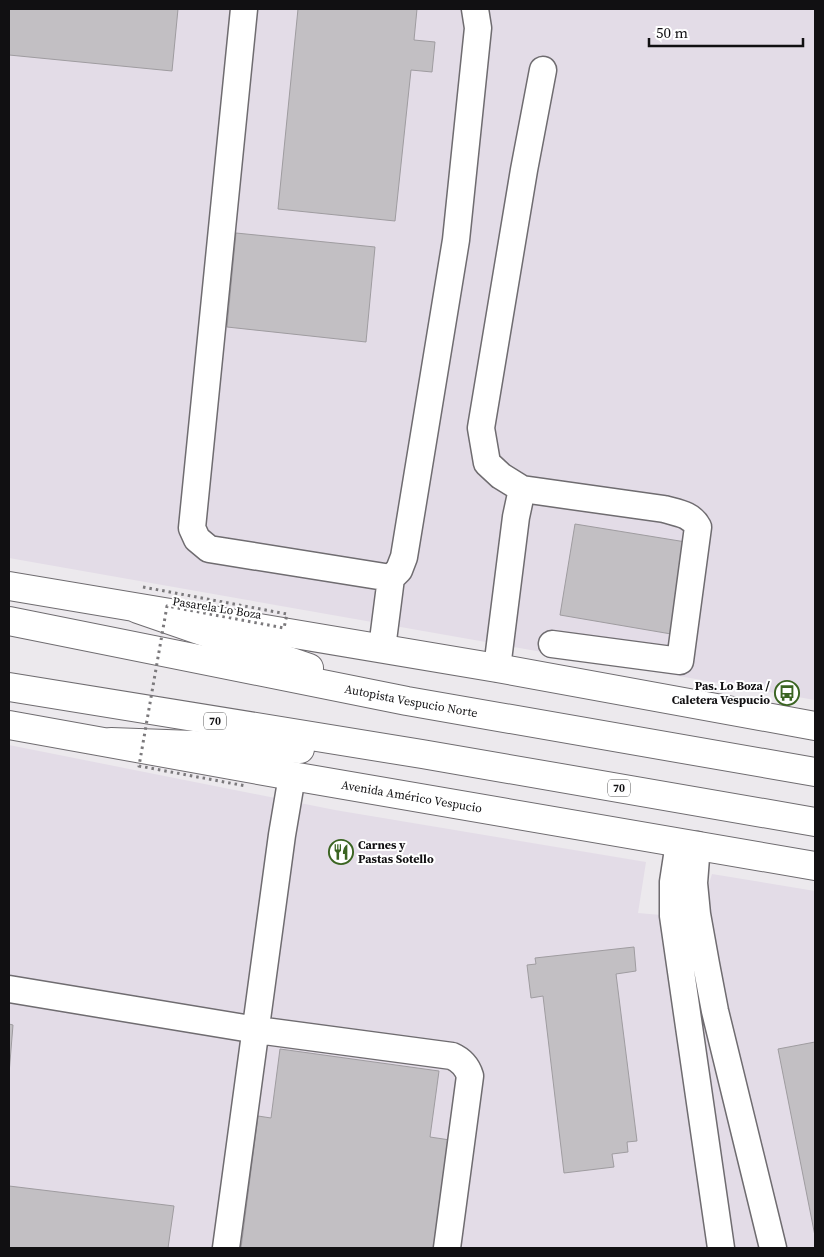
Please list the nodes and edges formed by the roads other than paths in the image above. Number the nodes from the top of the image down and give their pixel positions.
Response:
1 (244, 9) edge
2 (475, 9) edge
3 (543, 70) dead end
4 (522, 489) junction
5 (391, 578) junction
6 (9, 586) edge
7 (140, 598) junction
8 (9, 621) edge
9 (552, 644) dead end
10 (382, 648) junction
11 (497, 668) junction
12 (9, 687) edge
13 (407, 701) junction
14 (9, 725) edge
15 (815, 726) edge
16 (111, 742) junction
17 (422, 754) junction
18 (815, 772) edge
19 (292, 776) junction
20 (815, 822) edge
21 (688, 844) junction
22 (815, 866) edge
23 (9, 989) edge
24 (257, 1030) junction
25 (226, 1248) edge
26 (447, 1248) edge
27 (721, 1248) edge
28 (774, 1248) edge

1 - 5 lane
2 - 5 lane
3 - 4 lane
4 - 9 lane
4 - 11 lane
5 - 10 lane
6 - 7 main road
7 - 10 main road
7 - 13 main road
8 - 13 main road, Autopista Vespucio Norte
10 - 11 main road
11 - 15 main road
12 - 17 main road, 70
13 - 18 main road, Autopista Vespucio Norte
14 - 16 main road, Avenida Américo Vespucio
16 - 17 main road
16 - 19 main road, Avenida Américo Vespucio
17 - 20 main road, 70
19 - 21 main road, Avenida Américo Vespucio
19 - 24 lane
21 - 22 main road, Avenida Américo Vespucio
21 - 27 lane
21 - 28 lane
23 - 24 lane
24 - 25 lane
24 - 26 lane

